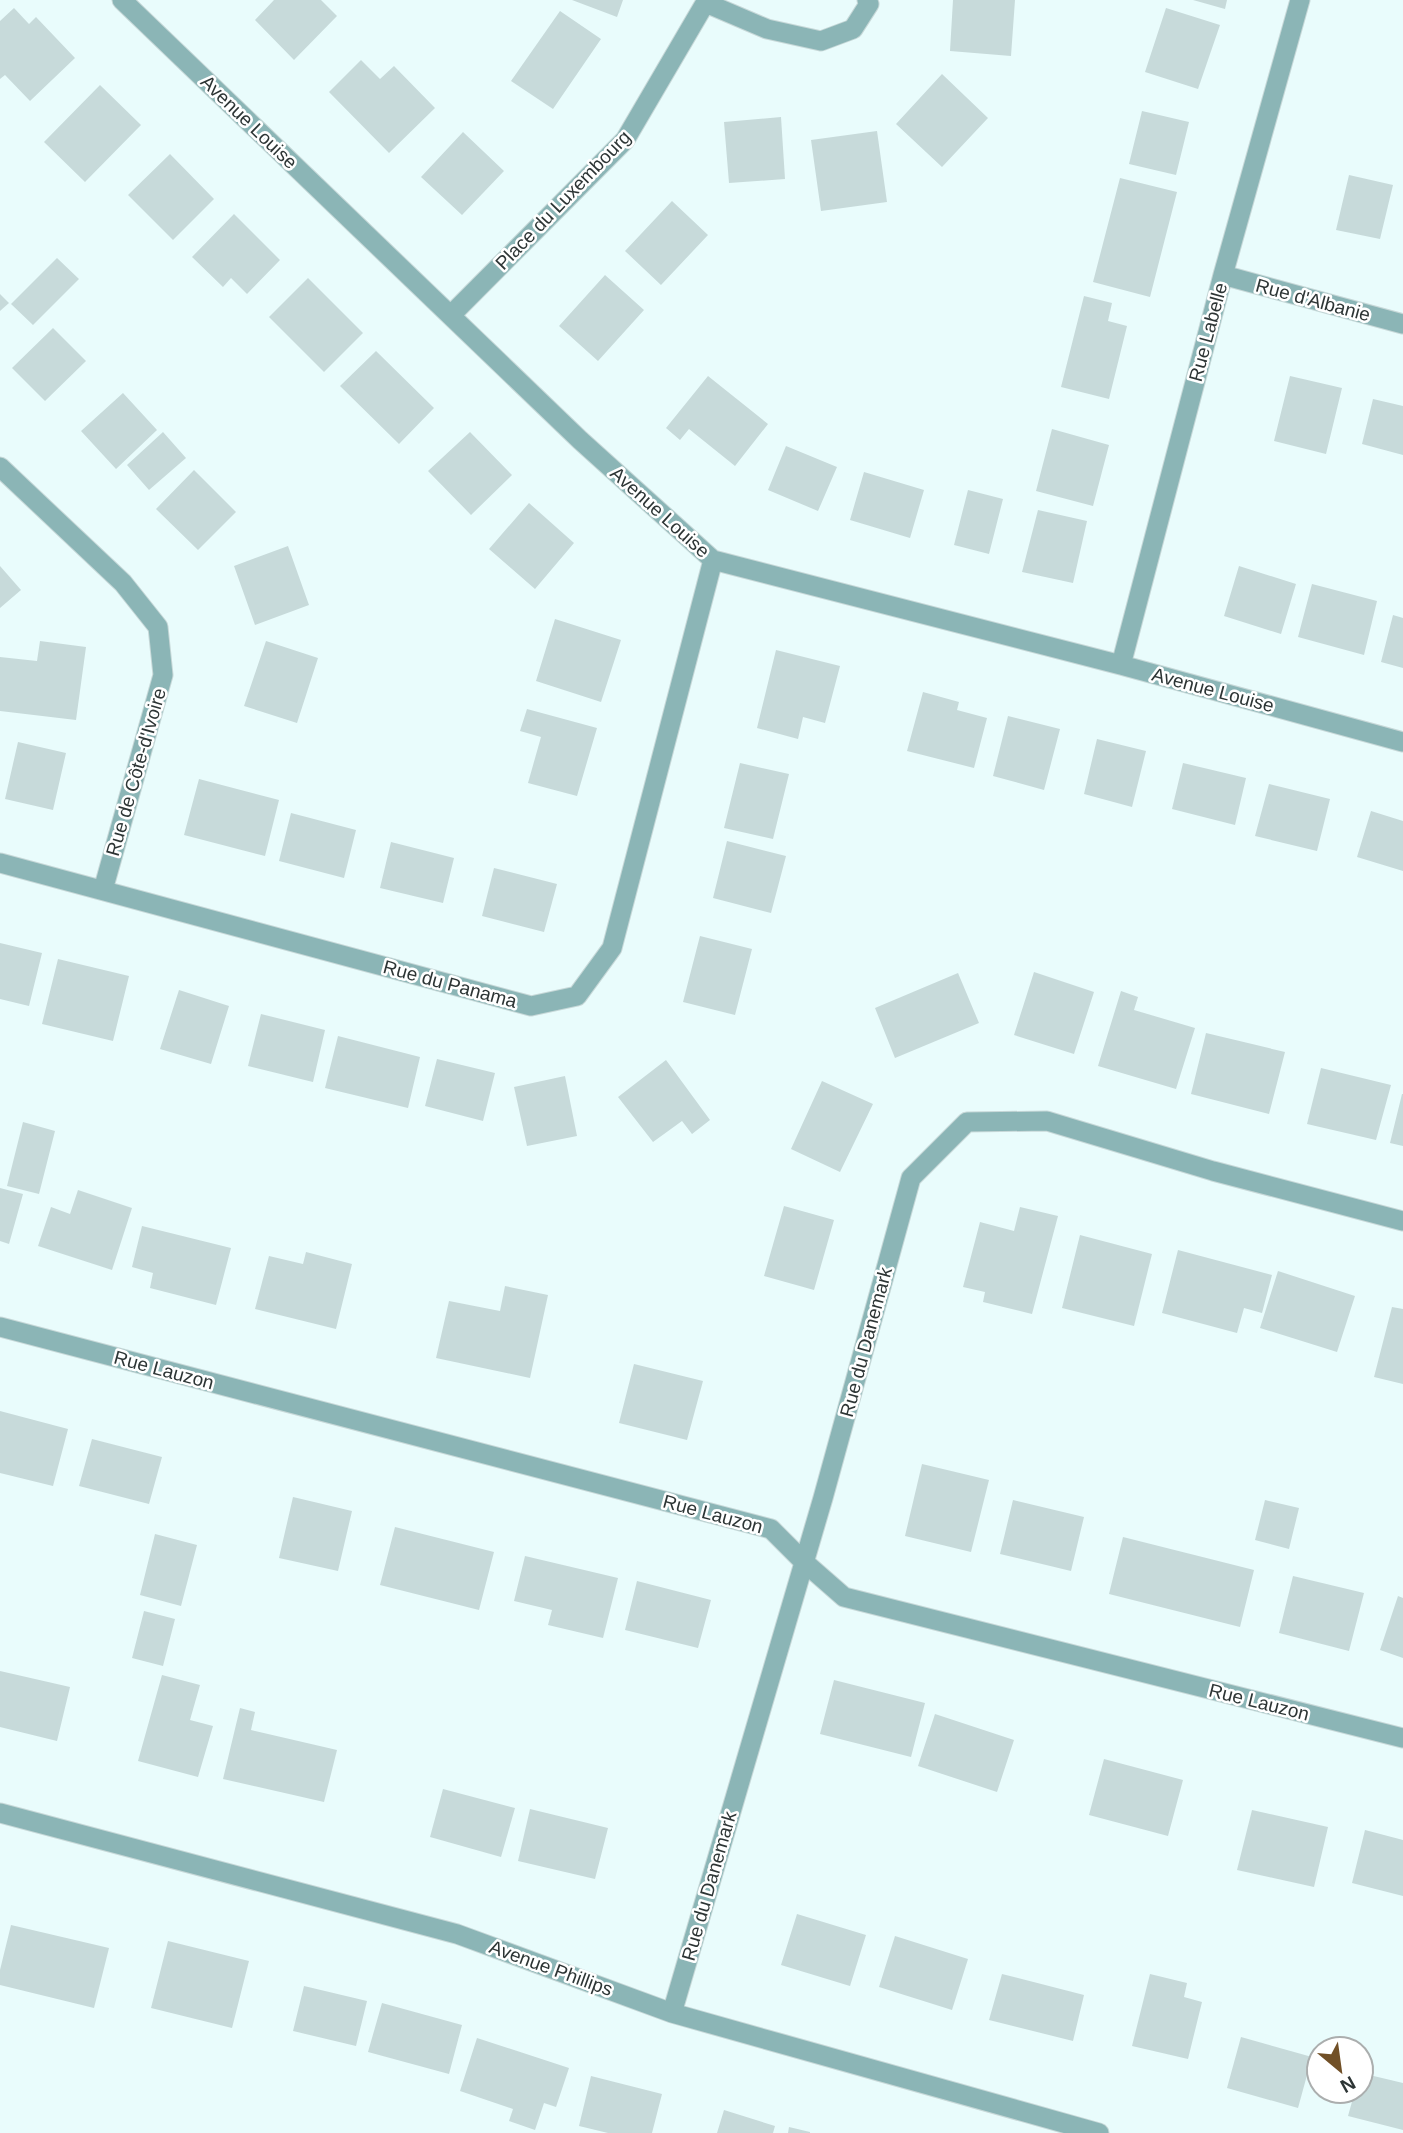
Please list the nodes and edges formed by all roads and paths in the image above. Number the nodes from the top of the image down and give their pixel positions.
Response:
1 (122, 0) edge
2 (867, 0) edge
3 (1300, 0) edge
4 (706, 1) edge
5 (1223, 275) junction
6 (451, 316) junction
7 (1403, 324) edge
8 (0, 467) edge
9 (713, 560) junction
10 (1121, 665) junction
11 (1403, 742) edge
12 (0, 863) edge
13 (103, 890) junction
14 (1403, 1221) edge
15 (0, 1327) edge
16 (804, 1562) junction
17 (1403, 1738) edge
18 (0, 1813) edge
19 (672, 2012) junction
20 (1099, 2133) edge

1 - 6 street, Avenue Louise
2 - 4 street, Place du Luxembourg
3 - 5 street, Rue Labelle
4 - 6 street, Place du Luxembourg
5 - 7 street, Rue d'Albanie
5 - 10 street, Rue Labelle
6 - 9 street, Avenue Louise
8 - 13 street, Rue de Côte-d'Ivoire
9 - 10 street, Avenue Louise
9 - 13 street, Rue du Panama
10 - 11 street, Avenue Louise
12 - 13 street, Rue du Panama
14 - 16 street, Rue du Danemark
15 - 16 street, Rue Lauzon
16 - 17 street, Rue Lauzon
16 - 19 street, Rue du Danemark
18 - 19 street, Avenue Phillips
19 - 20 street, Avenue Phillips

